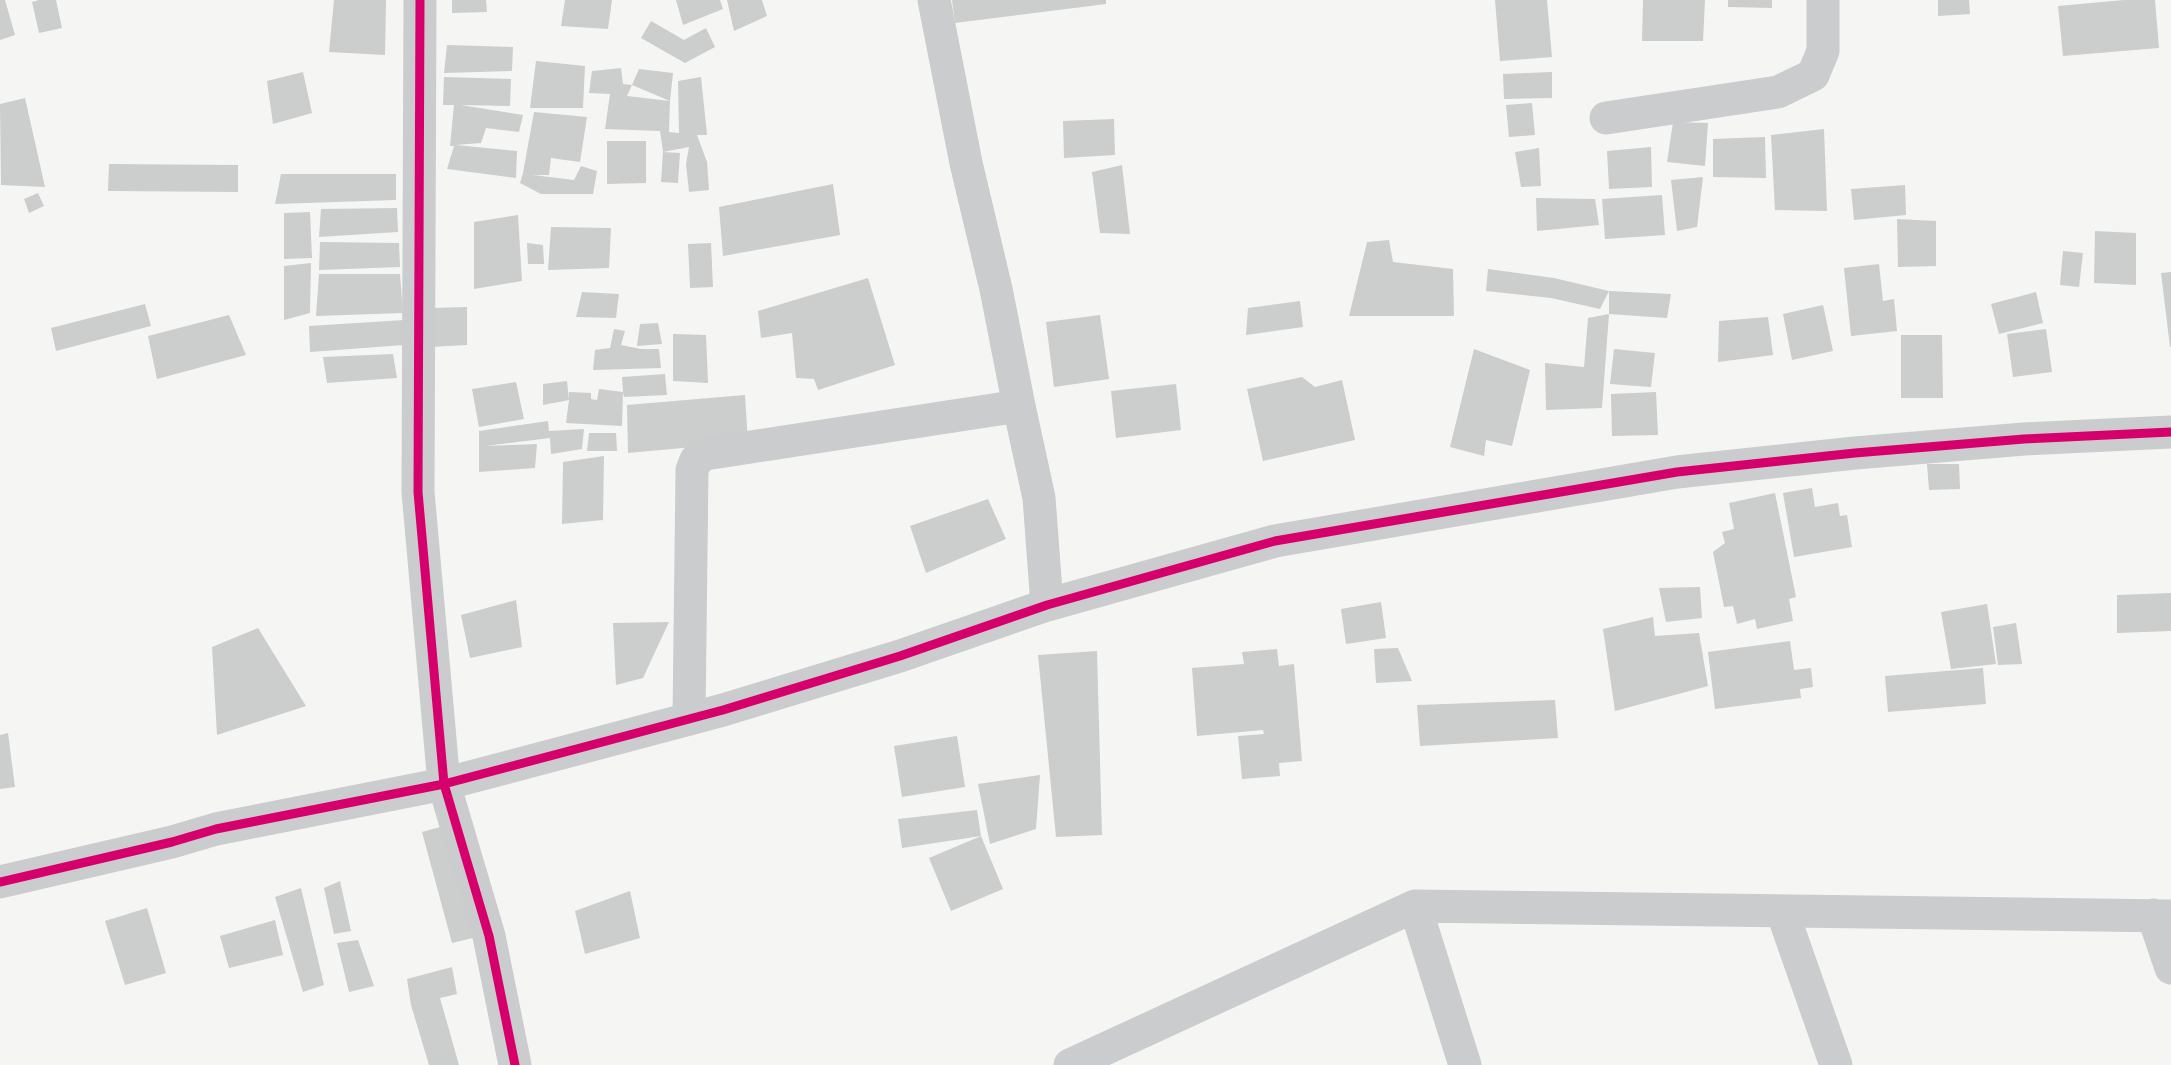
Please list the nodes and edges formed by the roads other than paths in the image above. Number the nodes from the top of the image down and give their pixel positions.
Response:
1 (420, 0) edge
2 (934, 0) edge
3 (1823, 0) edge
4 (1606, 118) dead end
5 (1019, 406) junction
6 (2171, 432) edge
7 (1047, 605) junction
8 (689, 719) junction
9 (444, 784) junction
10 (0, 882) edge
11 (1415, 906) junction
12 (1782, 911) junction
13 (2162, 915) edge
14 (2171, 968) edge
15 (1088, 1061) edge
16 (515, 1065) edge
17 (1465, 1065) edge
18 (1836, 1065) edge

1 - 9 street
2 - 5 street
3 - 4 street
5 - 7 street
5 - 8 street
6 - 7 street
7 - 8 street
8 - 9 street
9 - 10 street
9 - 16 street
11 - 12 street
11 - 15 street
11 - 17 street
12 - 13 street
12 - 18 street
13 - 14 street

